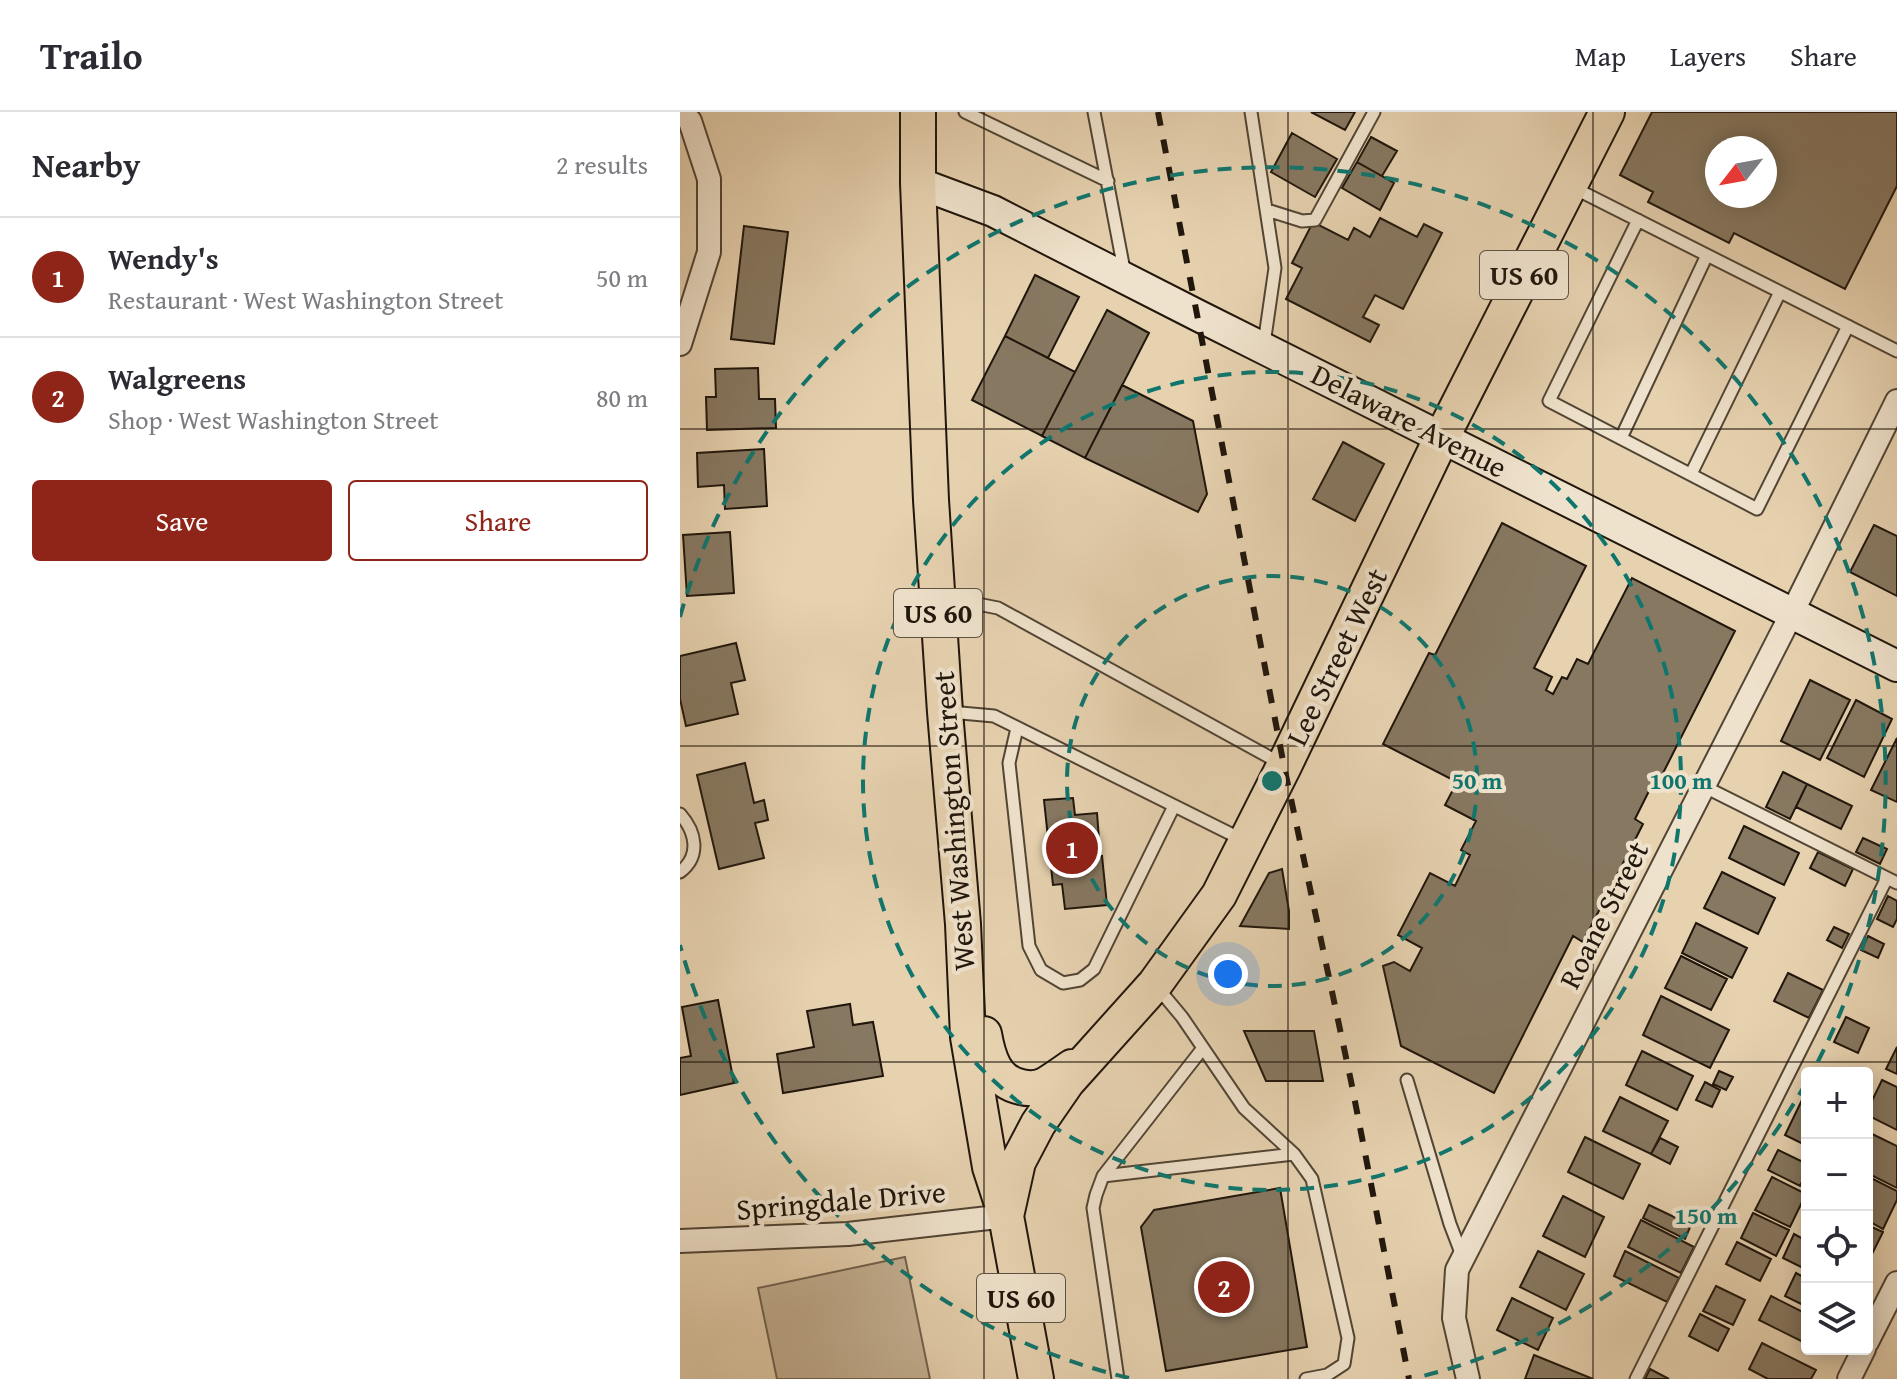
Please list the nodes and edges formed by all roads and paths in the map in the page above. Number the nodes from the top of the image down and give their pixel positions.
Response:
1 (682, 112) edge
2 (918, 112) edge
3 (965, 112) edge
4 (1094, 112) edge
5 (1251, 112) edge
6 (1374, 112) edge
7 (1607, 112) edge
8 (1108, 181) junction
9 (918, 183) junction
10 (1570, 186) junction
11 (1267, 210) junction
12 (1638, 220) junction
13 (1707, 255) junction
14 (1126, 280) junction
15 (1780, 292) junction
16 (1848, 326) junction
17 (680, 344) edge
18 (1263, 349) junction
19 (1897, 351) edge
20 (1897, 403) edge
21 (1442, 437) junction
22 (1621, 438) junction
23 (1691, 474) junction
24 (937, 596) junction
25 (1792, 613) junction
26 (1897, 666) edge
27 (945, 712) junction
28 (1017, 728) junction
29 (1284, 766) junction
30 (1703, 786) junction
31 (1174, 806) junction
32 (680, 814) edge
33 (1246, 842) junction
34 (680, 872) edge
35 (1892, 880) edge
36 (963, 924) junction
37 (1155, 984) junction
38 (1203, 1048) junction
39 (1090, 1055) junction
40 (1407, 1080) dead end
41 (1294, 1154) junction
42 (1103, 1176) junction
43 (1006, 1216) junction
44 (680, 1241) edge
45 (1463, 1258) junction
46 (1897, 1283) edge
47 (1873, 1330) edge
48 (1861, 1355) edge
49 (1036, 1379) edge
50 (1118, 1379) edge
51 (1306, 1379) edge
52 (1468, 1379) edge
53 (1636, 1379) edge
54 (1849, 1379) edge

1 - 17 street
2 - 9 main road, West Washington Street / US 60
3 - 8 lane
4 - 8 lane
5 - 11 lane
6 - 11 lane
7 - 10 main road, Lee Street West / US 60
8 - 14 lane
9 - 14 main road, Delaware Avenue
9 - 24 main road, West Washington Street / US 60
10 - 12 lane
10 - 21 main road, Lee Street West / US 60
11 - 18 lane
12 - 13 lane
12 - 22 lane
13 - 15 lane
13 - 22 lane
14 - 18 main road, Delaware Avenue
15 - 16 lane
15 - 23 lane
16 - 19 lane
16 - 23 lane
18 - 21 main road, Delaware Avenue
20 - 25 street, Roane Street
21 - 25 main road, Delaware Avenue
21 - 29 main road, Lee Street West / US 60
22 - 23 lane
24 - 27 main road, West Washington Street / US 60
24 - 29 lane
25 - 26 main road, Delaware Avenue
25 - 30 street, Roane Street
27 - 28 lane
27 - 36 main road, West Washington Street / US 60
28 - 31 lane
28 - 31 lane
29 - 33 main road, Lee Street West / US 60
30 - 35 lane
30 - 45 street, Roane Street
31 - 33 lane
32 - 34 lane
33 - 37 main road, Lee Street West / US 60
35 - 53 lane
36 - 39 main road
36 - 43 main road, West Washington Street / US 60
37 - 38 lane
37 - 39 main road, Lee Street West / US 60
38 - 41 lane
38 - 42 lane
39 - 43 main road, Lee Street West / US 60
40 - 45 lane
41 - 42 lane
41 - 51 lane
42 - 50 lane
43 - 44 street, Springdale Drive
43 - 49 main road, West Washington Street / US 60
45 - 52 street, Roane Street
46 - 47 street
48 - 54 street

